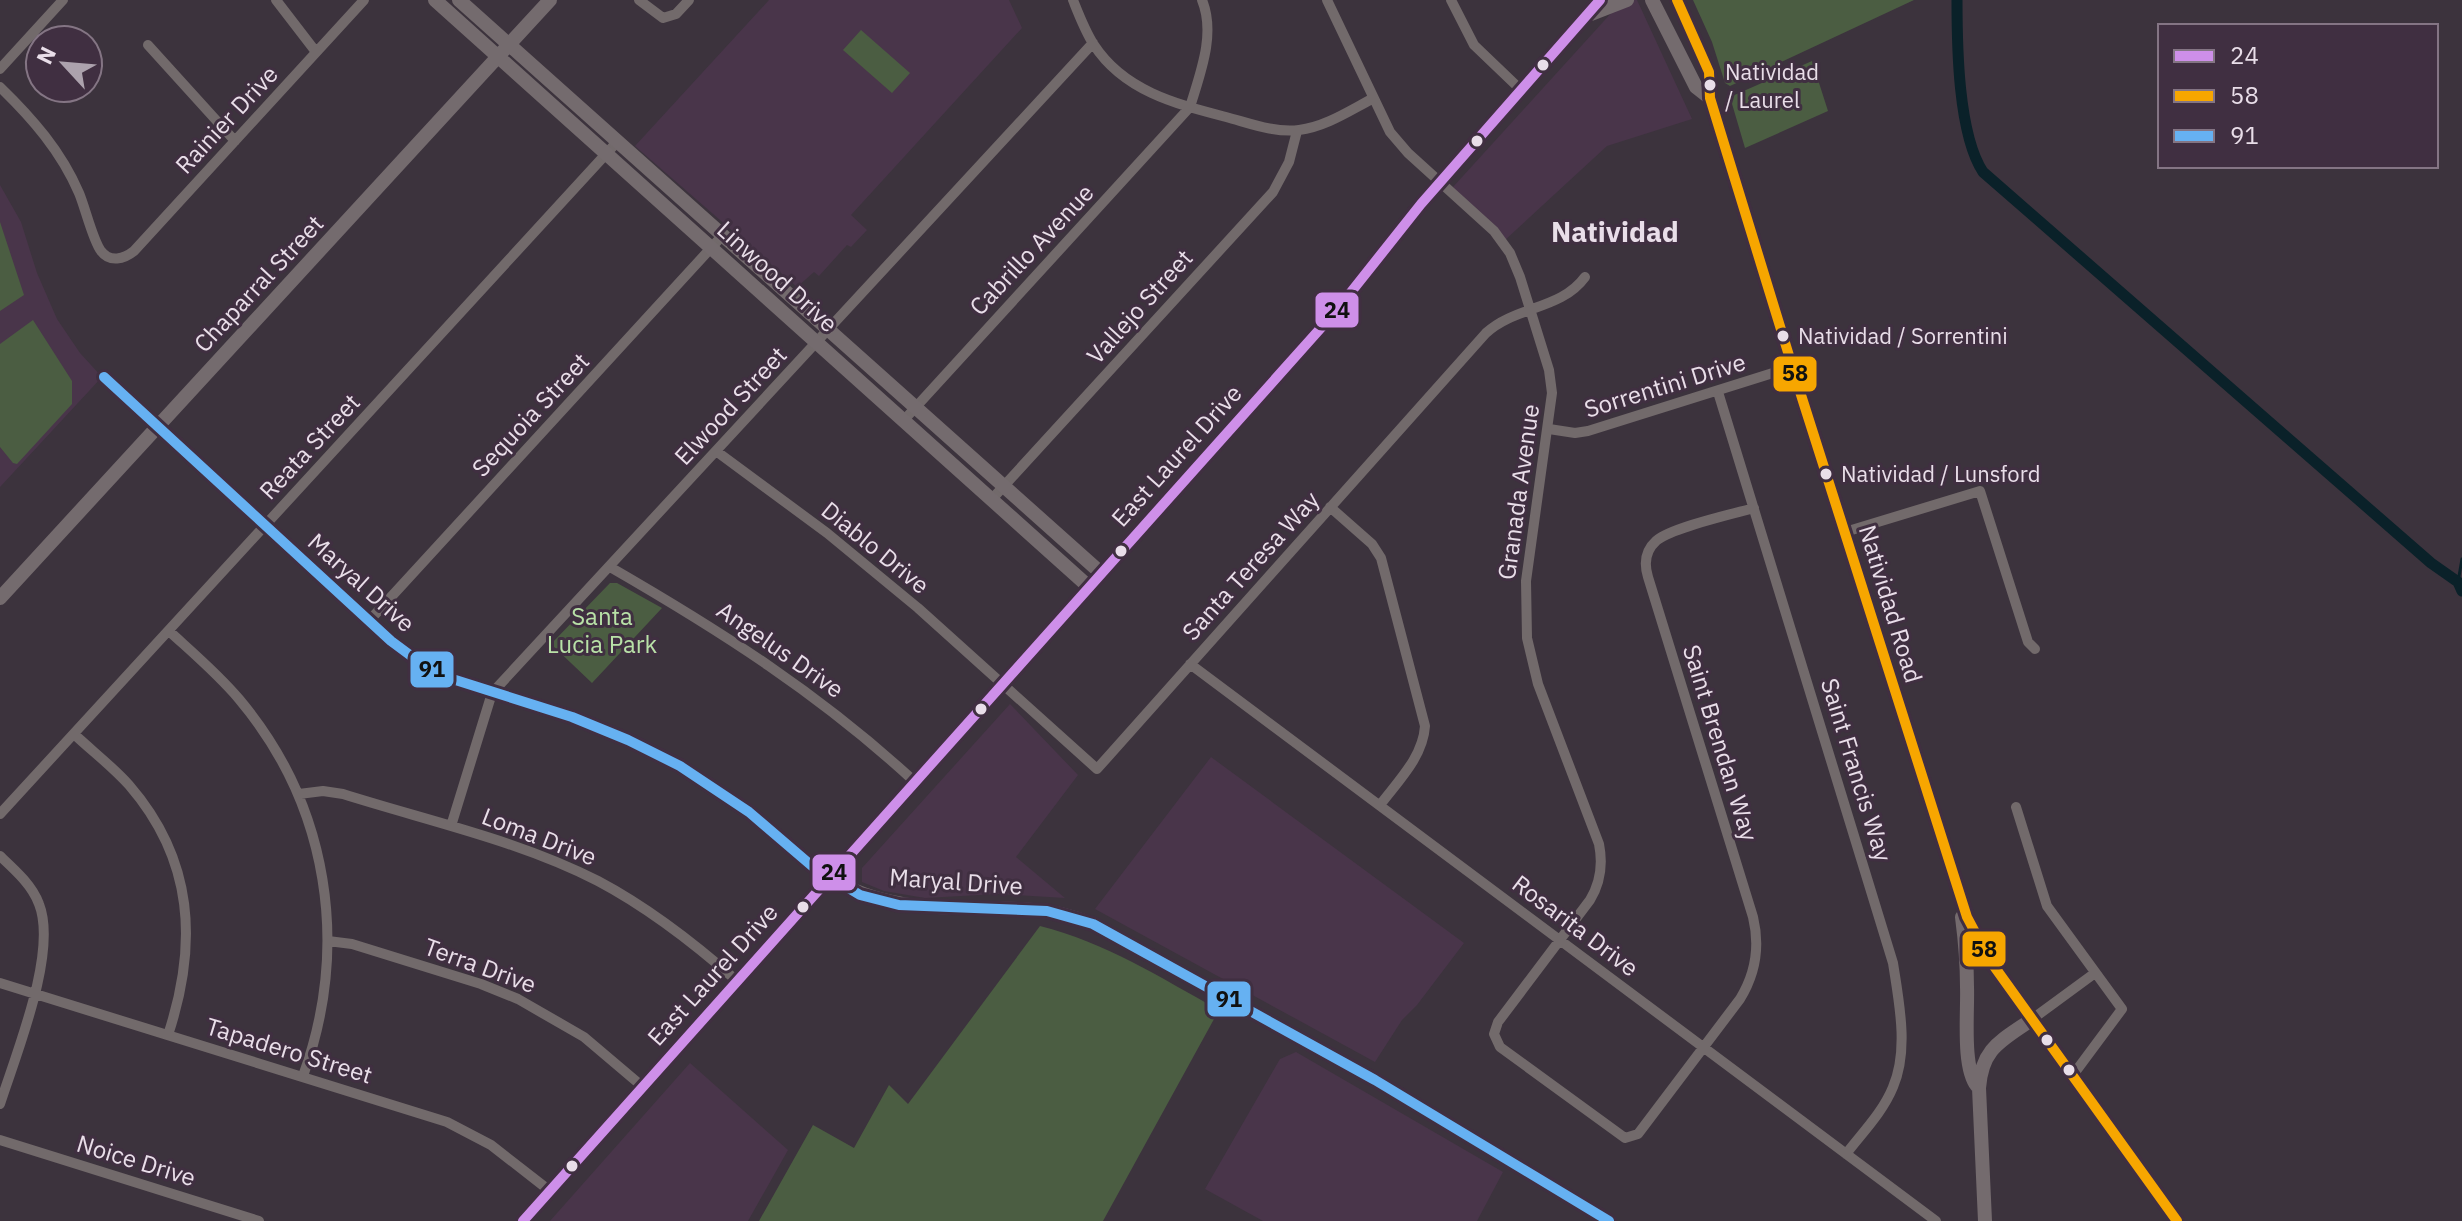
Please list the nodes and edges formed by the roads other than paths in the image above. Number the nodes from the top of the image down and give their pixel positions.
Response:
1 (63, 0) edge
2 (276, 0) edge
3 (364, 0) edge
4 (435, 0) edge
5 (459, 0) edge
6 (550, 0) edge
7 (639, 0) edge
8 (689, 0) edge
9 (1073, 0) edge
10 (1202, 0) edge
11 (1327, 0) edge
12 (1451, 0) edge
13 (1627, 0) edge
14 (1638, 0) edge
15 (1652, 0) edge
16 (1677, 0) edge
17 (1595, 2) edge
18 (1659, 16) junction
19 (1584, 18) junction
20 (1093, 43) junction
21 (148, 45) dead end
22 (508, 45) junction
23 (316, 52) junction
24 (498, 57) junction
25 (0, 69) edge
26 (0, 87) edge
27 (1521, 90) junction
28 (1710, 98) junction
29 (1372, 99) junction
30 (1190, 107) junction
31 (1297, 131) junction
32 (235, 141) junction
33 (617, 142) junction
34 (606, 154) junction
35 (1440, 182) junction
36 (722, 236) junction
37 (711, 248) junction
38 (1585, 277) dead end
39 (1531, 311) junction
40 (827, 330) junction
41 (816, 342) junction
42 (1792, 367) junction
43 (104, 377) dead end
44 (1718, 392) junction
45 (909, 414) junction
46 (158, 427) junction
47 (1549, 429) junction
48 (716, 451) junction
49 (1003, 487) junction
50 (992, 499) junction
51 (1330, 507) junction
52 (1754, 508) junction
53 (265, 525) junction
54 (1845, 532) junction
55 (610, 567) junction
56 (1101, 573) junction
57 (1089, 587) junction
58 (0, 598) edge
59 (369, 621) junction
60 (169, 631) junction
61 (2035, 649) dead end
62 (1190, 664) junction
63 (1003, 684) junction
64 (492, 693) junction
65 (74, 734) junction
66 (915, 782) junction
67 (299, 794) junction
68 (1380, 805) junction
69 (2016, 807) dead end
70 (0, 814) edge
71 (451, 826) junction
72 (0, 856) edge
73 (830, 878) junction
74 (1958, 893) junction
75 (1560, 940) junction
76 (328, 941) junction
77 (2095, 973) junction
78 (737, 981) junction
79 (0, 983) edge
80 (34, 993) junction
81 (2031, 1020) junction
82 (168, 1035) junction
83 (1703, 1047) junction
84 (2073, 1075) junction
85 (303, 1076) junction
86 (643, 1087) junction
87 (1979, 1088) junction
88 (0, 1104) edge
89 (0, 1140) edge
90 (1846, 1154) junction
91 (550, 1191) junction
92 (259, 1221) edge
93 (523, 1221) edge
94 (1609, 1221) edge
95 (1936, 1221) edge
96 (1985, 1221) edge
97 (2177, 1221) edge

1 - 25 street
2 - 23 street
3 - 23 street, Rainier Drive
4 - 24 main road, Linwood Drive
5 - 22 main road, Linwood Drive
6 - 22 main road, Chaparral Street
7 - 8 street
9 - 20 street
10 - 30 street
11 - 29 street, Granada Avenue
12 - 27 street
13 - 19 main road
14 - 18 main road
15 - 18 main road, Natividad Road
16 - 28 main road, Natividad Road
17 - 19 main road, East Laurel Drive
18 - 28 main road, Natividad Road
19 - 27 main road, East Laurel Drive
20 - 30 street
20 - 40 street, Elwood Street
21 - 32 street
22 - 24 main road, Chaparral Street
22 - 33 main road, Linwood Drive
23 - 32 street, Rainier Drive
24 - 34 main road, Linwood Drive
24 - 46 main road, Chaparral Street
26 - 32 street, Rainier Drive
27 - 35 main road, East Laurel Drive
28 - 42 main road, Natividad Road
29 - 31 street
29 - 35 street, Granada Avenue
30 - 31 street
30 - 45 street, Cabrillo Avenue
31 - 49 street, Vallejo Street
33 - 34 street, Reata Street
33 - 36 main road, Linwood Drive
34 - 37 main road, Linwood Drive
34 - 53 street, Reata Street
35 - 39 street, Granada Avenue
35 - 56 main road, East Laurel Drive
36 - 37 street, Sequoia Street
36 - 40 main road, Linwood Drive
37 - 41 main road, Linwood Drive
37 - 59 street, Sequoia Street
38 - 39 street, Santa Teresa Way
39 - 47 street, Granada Avenue
39 - 51 street, Santa Teresa Way
40 - 41 street, Elwood Street
40 - 45 main road, Linwood Drive
41 - 45 main road, Linwood Drive
41 - 48 street, Elwood Street
42 - 44 street, Sorrentini Drive
42 - 54 main road, Natividad Road
43 - 46 street, Maryal Drive
44 - 47 street, Sorrentini Drive
44 - 52 street, Saint Francis Way
45 - 49 main road, Linwood Drive
45 - 50 main road, Linwood Drive
46 - 53 street, Maryal Drive
46 - 58 main road, Chaparral Street
47 - 75 street, Granada Avenue
48 - 55 street, Elwood Street
48 - 63 street, Diablo Drive
49 - 50 street, Vallejo Street
49 - 56 main road, Linwood Drive
50 - 57 main road, Linwood Drive
51 - 62 street, Santa Teresa Way
51 - 68 street
52 - 83 street, Saint Brendan Way
52 - 90 street, Saint Francis Way
53 - 59 street, Maryal Drive
53 - 60 street, Reata Street
54 - 61 street
54 - 74 main road, Natividad Road
55 - 64 street, Elwood Street
55 - 66 street, Angelus Drive
56 - 57 main road, East Laurel Drive
57 - 63 main road, East Laurel Drive
59 - 64 street, Maryal Drive
60 - 65 street, Reata Street
60 - 67 street
62 - 63 street, Santa Teresa Way
62 - 68 street, Rosarita Drive
63 - 66 main road, East Laurel Drive
64 - 71 street, Elwood Street
64 - 73 street, Maryal Drive
65 - 70 street, Reata Street
65 - 82 street
66 - 73 main road, East Laurel Drive
67 - 71 street, Loma Drive
67 - 76 street
68 - 75 street, Rosarita Drive
69 - 77 street
71 - 78 street, Loma Drive
72 - 80 street
73 - 78 main road, East Laurel Drive
73 - 94 main road, Maryal Drive
74 - 81 main road
74 - 87 main road
75 - 83 street, Rosarita Drive
75 - 83 street, Granada Avenue
76 - 85 street
76 - 86 street, Terra Drive
77 - 81 street
77 - 84 street
78 - 86 main road, East Laurel Drive
79 - 80 street, Tapadero Street
80 - 82 street, Tapadero Street
80 - 88 street
81 - 84 main road
81 - 87 main road
82 - 85 street, Tapadero Street
83 - 90 street, Rosarita Drive
84 - 97 main road
85 - 91 street, Tapadero Street
86 - 91 main road, East Laurel Drive
87 - 96 main road
89 - 92 street, Noice Drive
90 - 95 street, Rosarita Drive
91 - 93 main road, East Laurel Drive

